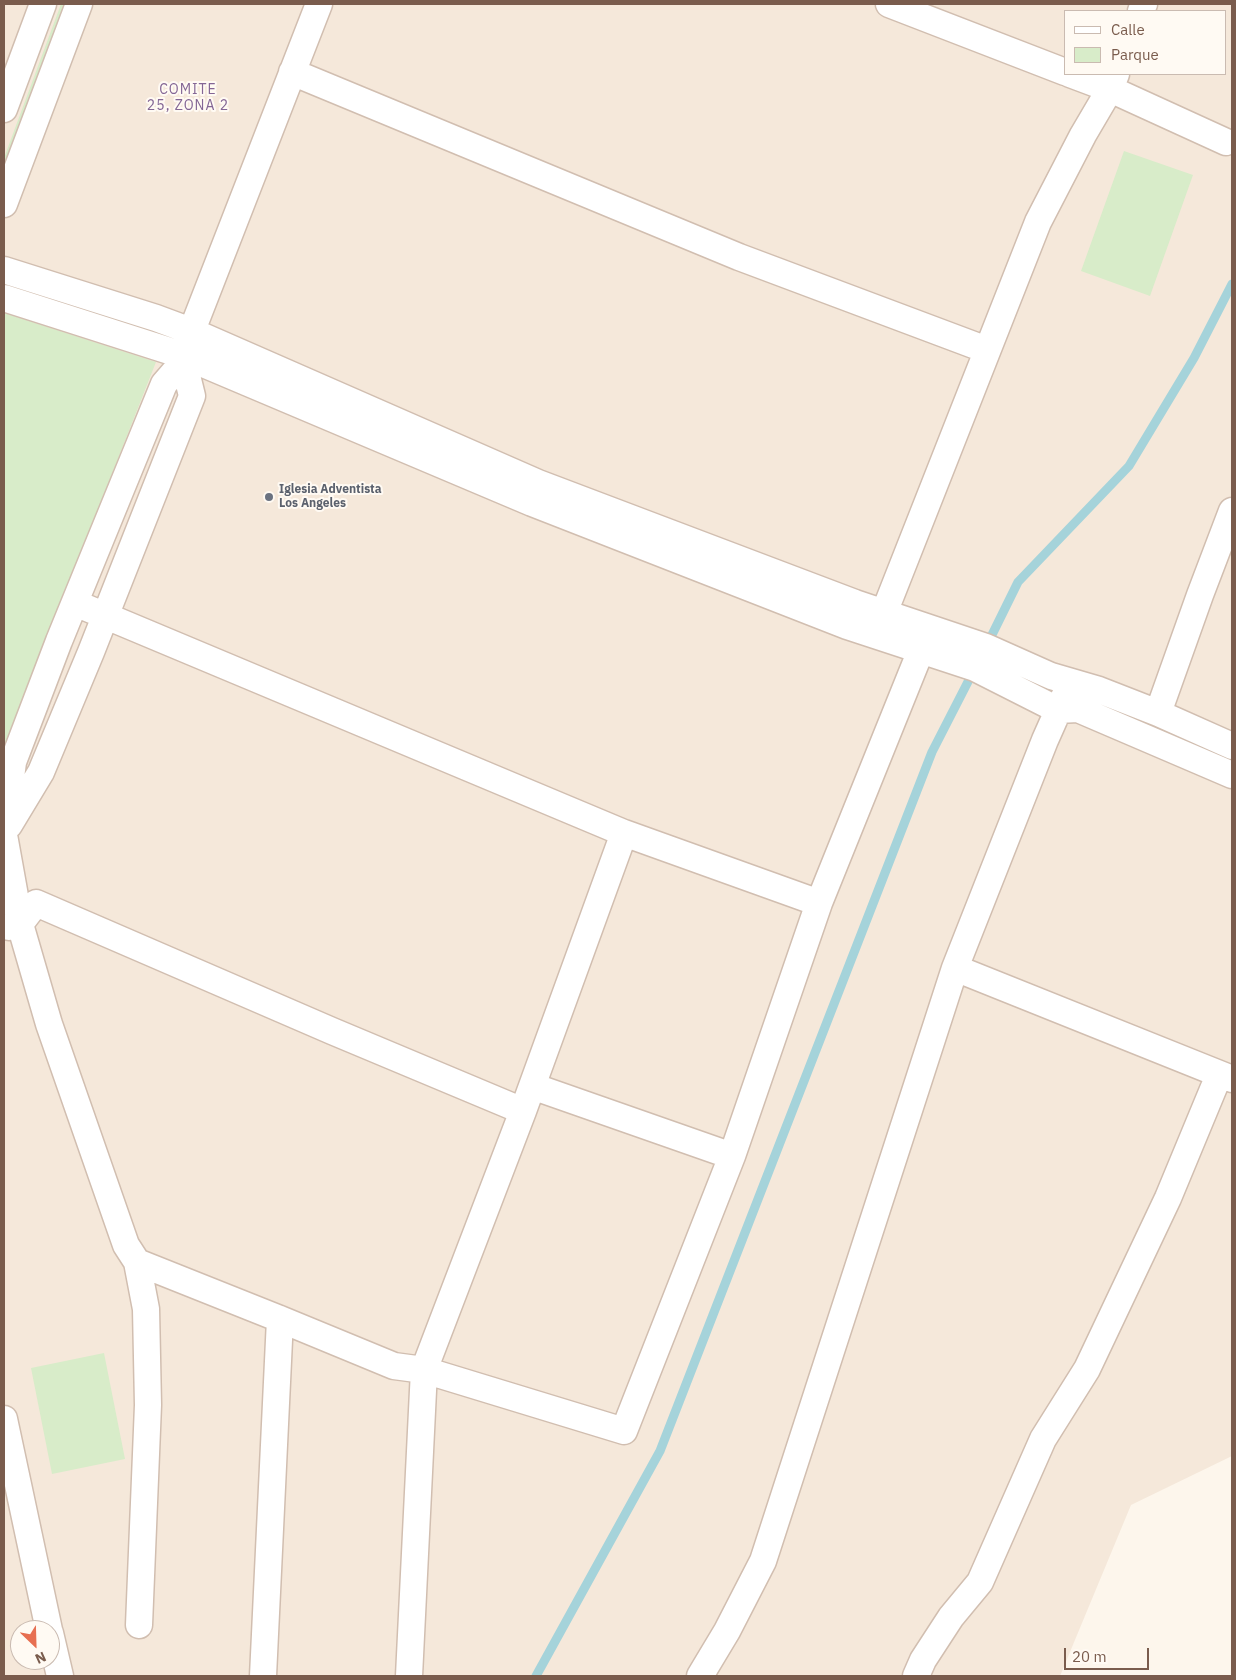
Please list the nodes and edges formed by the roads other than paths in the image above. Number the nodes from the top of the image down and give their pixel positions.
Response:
1 (43, 4) edge
2 (79, 4) edge
3 (319, 4) edge
4 (889, 4) edge
5 (292, 72) junction
6 (1064, 72) edge
7 (1075, 75) edge
8 (1113, 82) edge
9 (4, 109) edge
10 (1226, 142) dead end
11 (4, 204) edge
12 (4, 270) edge
13 (4, 298) edge
14 (191, 331) junction
15 (987, 350) junction
16 (182, 355) junction
17 (1232, 511) edge
18 (75, 603) junction
19 (884, 614) junction
20 (105, 616) junction
21 (921, 650) junction
22 (1070, 682) junction
23 (1058, 710) junction
24 (1158, 713) junction
25 (1232, 746) edge
26 (1232, 775) edge
27 (4, 833) edge
28 (624, 833) junction
29 (819, 903) junction
30 (12, 926) edge
31 (955, 968) junction
32 (1226, 1077) edge
33 (532, 1086) junction
34 (523, 1111) junction
35 (732, 1156) junction
36 (137, 1262) junction
37 (280, 1318) junction
38 (424, 1370) junction
39 (4, 1419) edge
40 (47, 1620) edge
41 (139, 1625) dead end
42 (263, 1676) edge
43 (409, 1676) edge
44 (700, 1676) edge
45 (916, 1676) edge

1 - 9 street
2 - 11 street
3 - 5 street
4 - 6 street
5 - 14 street
5 - 15 street
7 - 8 street
8 - 10 street
8 - 15 street
12 - 14 street
13 - 16 street
14 - 16 street
14 - 19 street
15 - 19 street
16 - 18 street
16 - 20 street
16 - 21 street
17 - 24 street
18 - 20 street
18 - 27 street
19 - 22 street
20 - 27 street
20 - 28 street
21 - 23 street
21 - 29 street
22 - 23 street
22 - 24 street
23 - 26 street
23 - 31 street
24 - 25 street
27 - 30 street
28 - 29 street
28 - 33 street
29 - 35 street
30 - 34 street
30 - 36 street
31 - 32 street
31 - 44 street
32 - 45 street
33 - 34 street
33 - 35 street
34 - 38 street
35 - 38 street
36 - 37 street
36 - 41 street
37 - 38 street
37 - 42 street
38 - 43 street
39 - 40 street

